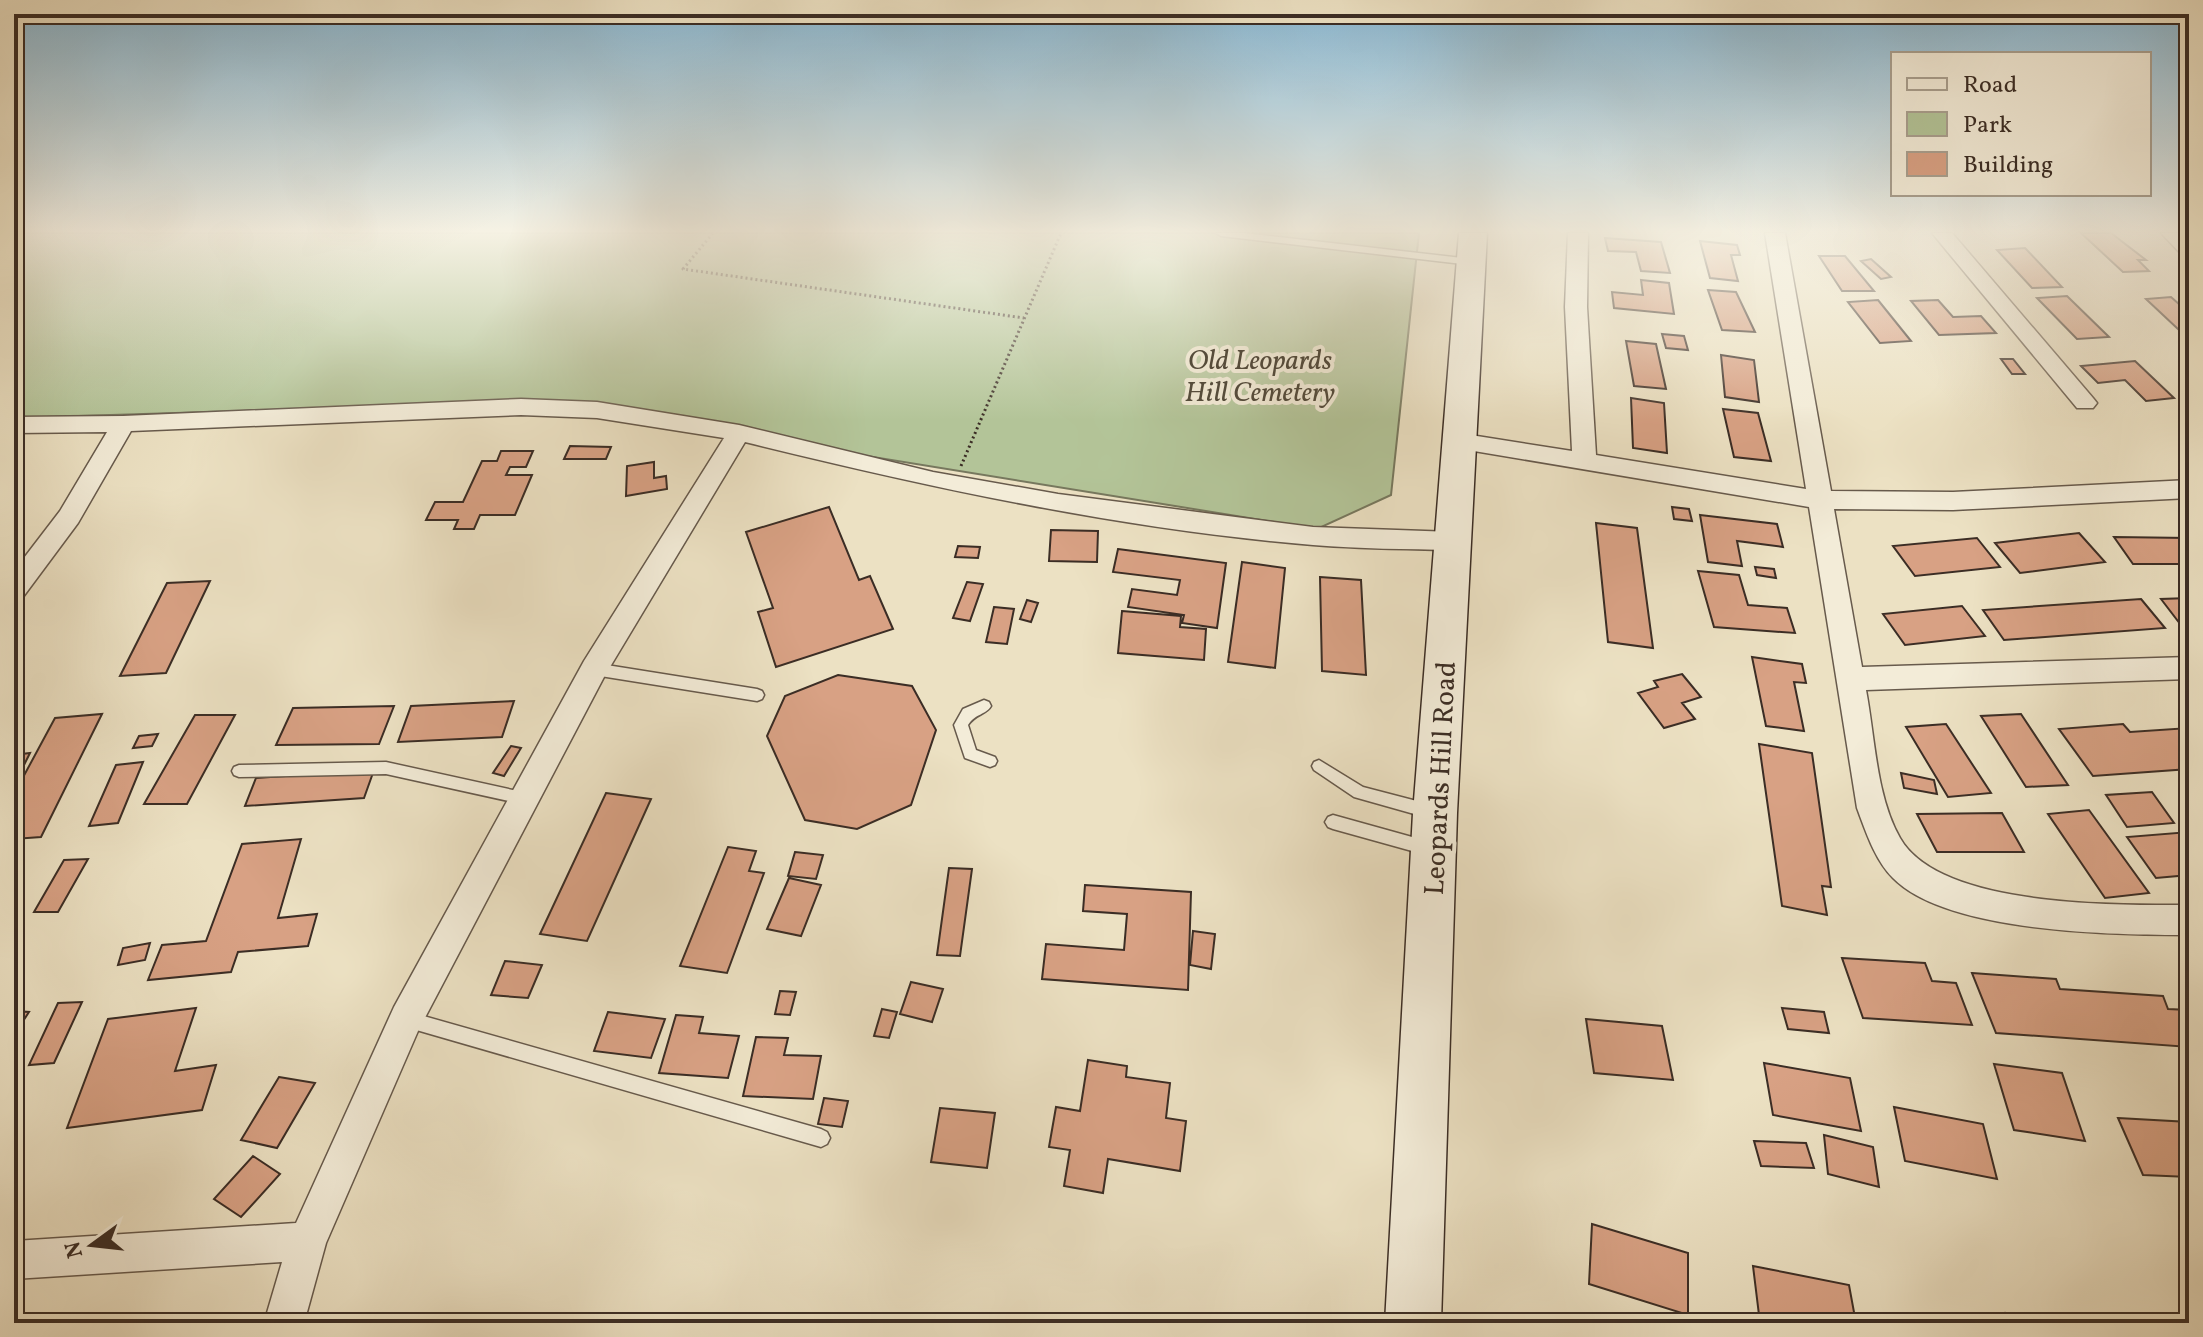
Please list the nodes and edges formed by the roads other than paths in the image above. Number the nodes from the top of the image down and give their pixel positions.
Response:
1 (1469, 295) edge
2 (1576, 295) edge
3 (1786, 295) edge
4 (1994, 295) edge
5 (2085, 403) dead end
6 (123, 424) junction
7 (14, 425) edge
8 (739, 433) junction
9 (1458, 441) junction
10 (1584, 459) junction
11 (2189, 489) edge
12 (1821, 500) junction
13 (1453, 541) junction
14 (14, 590) edge
15 (2189, 668) edge
16 (594, 669) junction
17 (1850, 679) junction
18 (757, 695) dead end
19 (984, 706) dead end
20 (990, 761) dead end
21 (1319, 766) dead end
22 (239, 771) dead end
23 (522, 798) junction
24 (1333, 822) dead end
25 (1435, 832) junction
26 (2189, 920) edge
27 (406, 1019) junction
28 (821, 1138) dead end
29 (307, 1241) junction
30 (14, 1260) edge
31 (284, 1323) edge
32 (1413, 1323) edge

1 - 9 main road, Leopards Hill Road
2 - 10 street
3 - 12 street
4 - 5 street
6 - 7 street
6 - 8 street
6 - 14 street
8 - 13 street
8 - 16 street
9 - 10 street
9 - 13 main road, Leopards Hill Road
10 - 12 street
11 - 12 street
12 - 17 street
13 - 25 main road, Leopards Hill Road
15 - 17 street
16 - 18 lane
16 - 23 street
17 - 26 street
19 - 20 lane
21 - 25 lane
22 - 23 lane
23 - 27 street
24 - 25 lane
25 - 32 main road, Leopards Hill Road
27 - 28 lane
27 - 29 street
29 - 30 street
29 - 31 street

